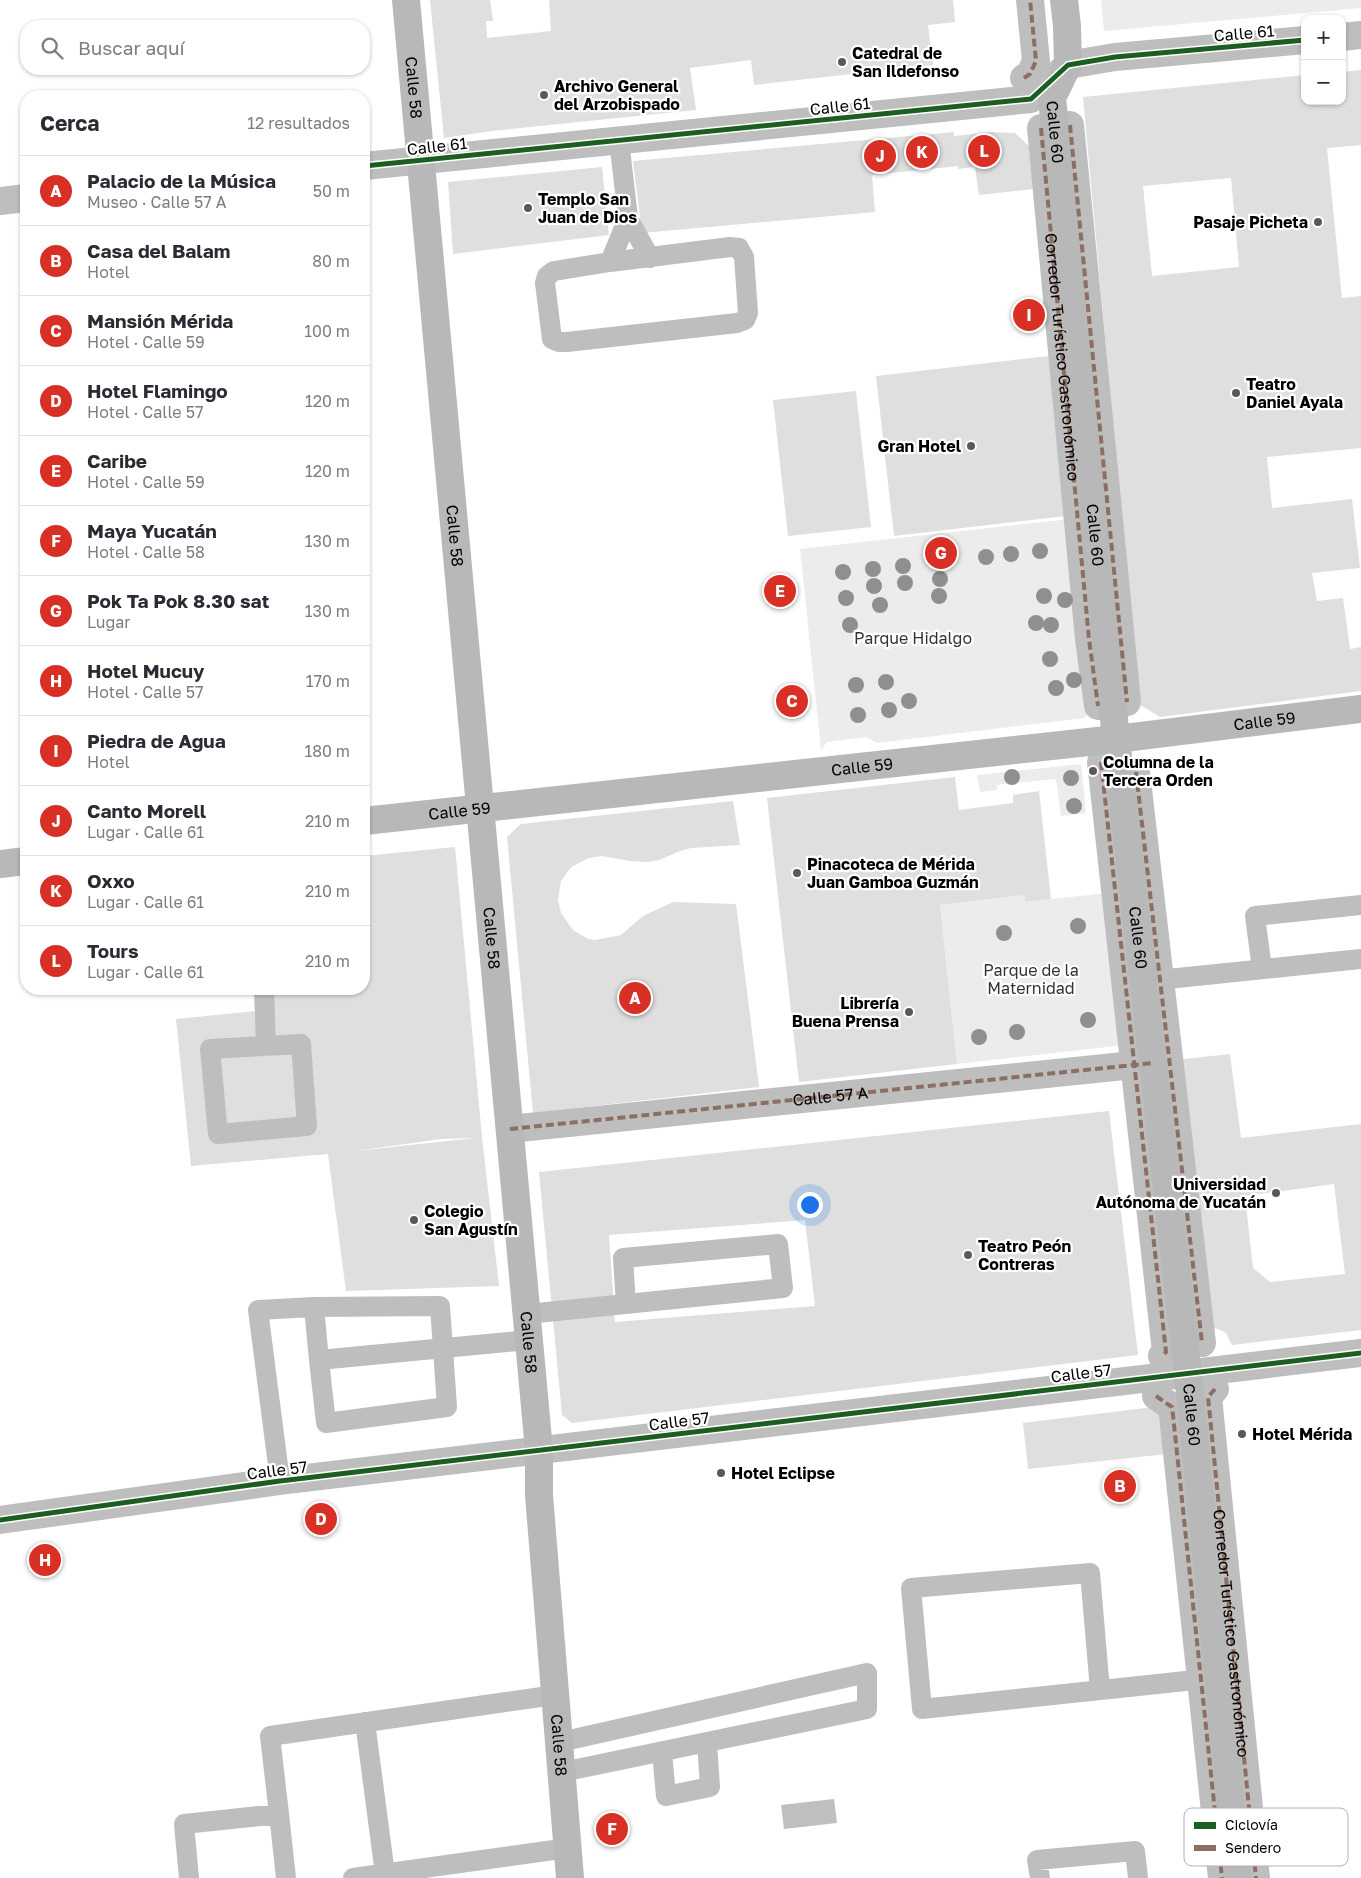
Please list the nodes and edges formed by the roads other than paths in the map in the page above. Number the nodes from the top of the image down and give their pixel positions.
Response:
1 (406, 0) edge
2 (1030, 0) edge
3 (1064, 0) edge
4 (1361, 36) edge
5 (1346, 37) edge
6 (1301, 40) edge
7 (1068, 65) junction
8 (1024, 78) dead end
9 (1070, 124) dead end
10 (1041, 128) dead end
11 (618, 140) junction
12 (421, 160) junction
13 (370, 165) edge
14 (20, 199) edge
15 (0, 201) edge
16 (628, 218) junction
17 (650, 258) junction
18 (610, 262) junction
19 (1127, 702) dead end
20 (1098, 706) dead end
21 (1361, 709) edge
22 (1116, 739) junction
23 (1101, 762) dead end
24 (1136, 772) dead end
25 (480, 807) junction
26 (370, 820) edge
27 (20, 861) edge
28 (0, 864) edge
29 (1361, 905) edge
30 (1361, 959) edge
31 (1262, 969) junction
32 (1152, 981) junction
33 (264, 995) edge
34 (266, 1046) junction
35 (1144, 1064) junction
36 (510, 1129) junction
37 (626, 1304) junction
38 (314, 1307) junction
39 (528, 1327) junction
40 (1202, 1343) dead end
41 (443, 1348) junction
42 (1361, 1353) edge
43 (1162, 1356) dead end
44 (319, 1360) junction
45 (1188, 1374) junction
46 (1215, 1389) dead end
47 (1156, 1396) dead end
48 (539, 1450) junction
49 (280, 1482) junction
50 (0, 1520) edge
51 (1210, 1678) junction
52 (1100, 1690) junction
53 (555, 1696) junction
54 (365, 1722) junction
55 (560, 1742) junction
56 (707, 1742) junction
57 (662, 1752) junction
58 (562, 1772) junction
59 (1218, 1808) edge
60 (1228, 1808) edge
61 (1249, 1808) edge
62 (280, 1814) junction
63 (568, 1848) junction
64 (385, 1874) junction
65 (190, 1878) edge
66 (286, 1878) edge
67 (353, 1878) edge
68 (570, 1878) edge
69 (1040, 1878) edge
70 (1138, 1878) edge

1 - 12 main road, Calle 58
2 - 8 street
3 - 7 main road, Calle 60
4 - 5 street
6 - 7 street, Calle 61
7 - 11 street, Calle 61
7 - 22 main road, Calle 60
9 - 19 street, Corredor Turístico Gastronómico
10 - 20 street, Corredor Turístico Gastronómico
11 - 12 street, Calle 61
11 - 16 lane
12 - 13 street, Calle 61
12 - 25 main road, Calle 58
14 - 15 street
16 - 17 lane
16 - 18 lane
17 - 18 lane
17 - 18 lane
21 - 22 main road, Calle 59
22 - 25 main road, Calle 59
22 - 32 main road, Calle 60
23 - 35 street
24 - 32 street
25 - 26 main road, Calle 59
25 - 36 main road, Calle 58
27 - 28 main road
29 - 31 lane
30 - 31 lane
31 - 32 lane
32 - 35 main road, Calle 60
32 - 40 street
33 - 34 lane
34 - 34 lane
35 - 36 street, Calle 57 A
35 - 43 street
35 - 45 main road, Calle 60
36 - 39 main road, Calle 58
37 - 37 lane
37 - 39 lane
38 - 41 lane
38 - 44 lane
38 - 49 lane
39 - 41 lane
39 - 48 main road, Calle 58
41 - 44 lane
41 - 44 lane
42 - 45 street, Calle 57
45 - 48 street, Calle 57
45 - 51 main road, Calle 60
46 - 61 street, Corredor Turístico Gastronómico
47 - 51 street
48 - 49 street, Calle 57
48 - 53 main road, Calle 58
49 - 50 street, Calle 57
51 - 52 lane
51 - 59 street
51 - 60 main road, Calle 60
52 - 52 lane
53 - 54 lane
53 - 55 main road, Calle 58
54 - 62 lane
54 - 64 lane
55 - 56 lane
55 - 58 main road, Calle 58
56 - 57 lane
56 - 57 lane
57 - 58 lane
58 - 63 main road, Calle 58
62 - 65 lane
62 - 66 lane
63 - 64 lane
63 - 68 main road, Calle 58
64 - 67 lane
69 - 70 lane

